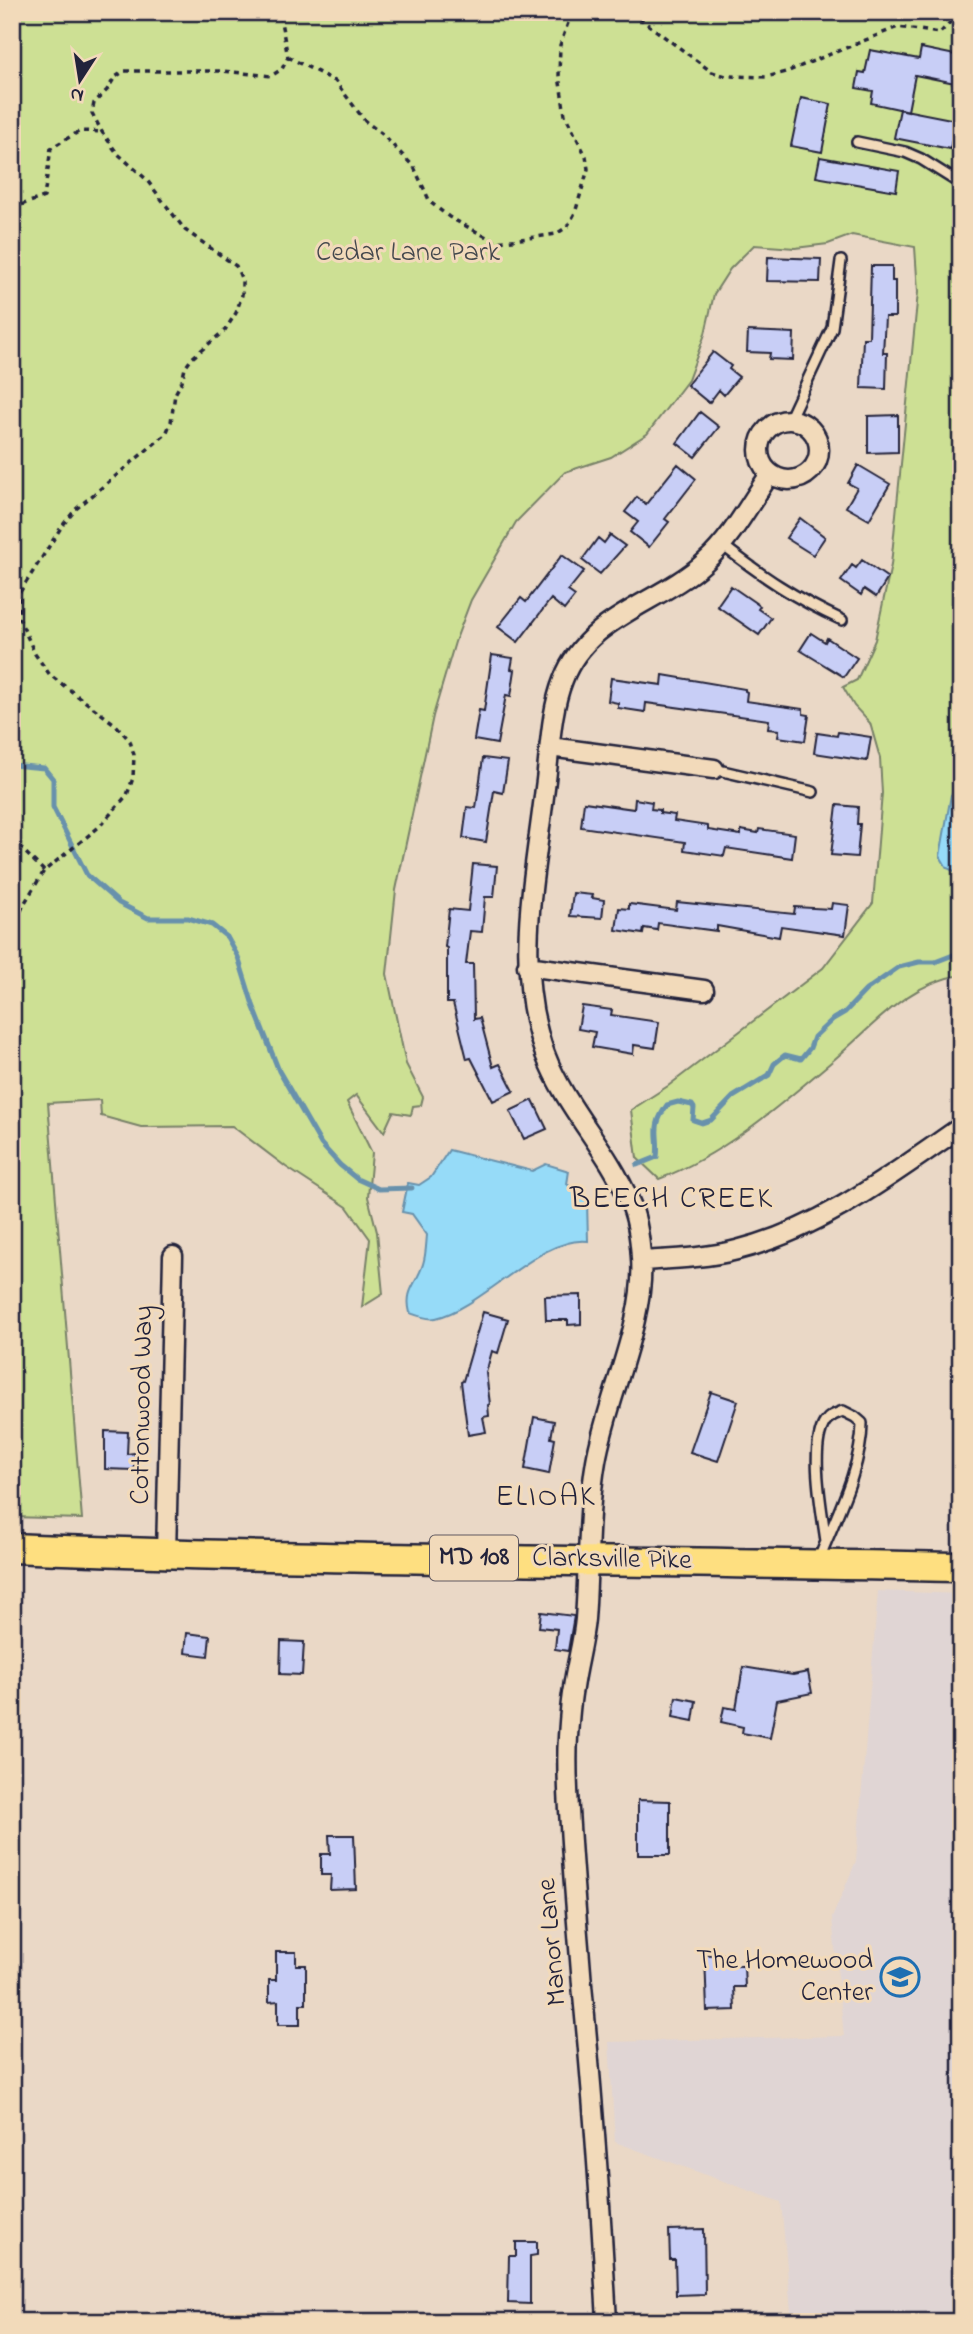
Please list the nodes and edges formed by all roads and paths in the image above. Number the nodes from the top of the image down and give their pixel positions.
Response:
1 (279, 12) edge
2 (572, 12) edge
3 (631, 12) edge
4 (961, 17) edge
5 (288, 57) junction
6 (102, 132) junction
7 (857, 142) dead end
8 (961, 184) edge
9 (12, 208) edge
10 (841, 261) dead end
11 (789, 420) junction
12 (770, 474) junction
13 (721, 544) junction
14 (842, 620) dead end
15 (551, 747) junction
16 (714, 769) joint
17 (813, 792) dead end
18 (12, 839) edge
19 (44, 871) junction
20 (17, 920) dead end
21 (527, 965) junction
22 (704, 990) dead end
23 (961, 1127) edge
24 (173, 1256) dead end
25 (642, 1261) junction
26 (12, 1548) edge
27 (821, 1552) junction
28 (166, 1555) junction
29 (587, 1559) junction
30 (961, 1567) edge
31 (607, 2322) edge

1 - 5 path
2 - 5 path
3 - 4 path
5 - 6 path
6 - 9 path
6 - 19 path
7 - 8 lane
10 - 11 lane
11 - 12 street
11 - 12 street
12 - 13 street, Manor Lane
13 - 14 lane
13 - 15 street, Manor Lane
15 - 16 street
15 - 21 street, Manor Lane
16 - 17 lane
18 - 19 path
19 - 20 path
21 - 22 street
21 - 25 street, Manor Lane
23 - 25 street
24 - 28 street, Cottonwood Way
25 - 29 street, Manor Lane
26 - 28 main road, Clarksville Pike / MD 108
27 - 27 lane
27 - 29 main road, Clarksville Pike / MD 108
27 - 30 main road, Clarksville Pike / MD 108
28 - 29 main road, Clarksville Pike / MD 108
29 - 31 street, Manor Lane

